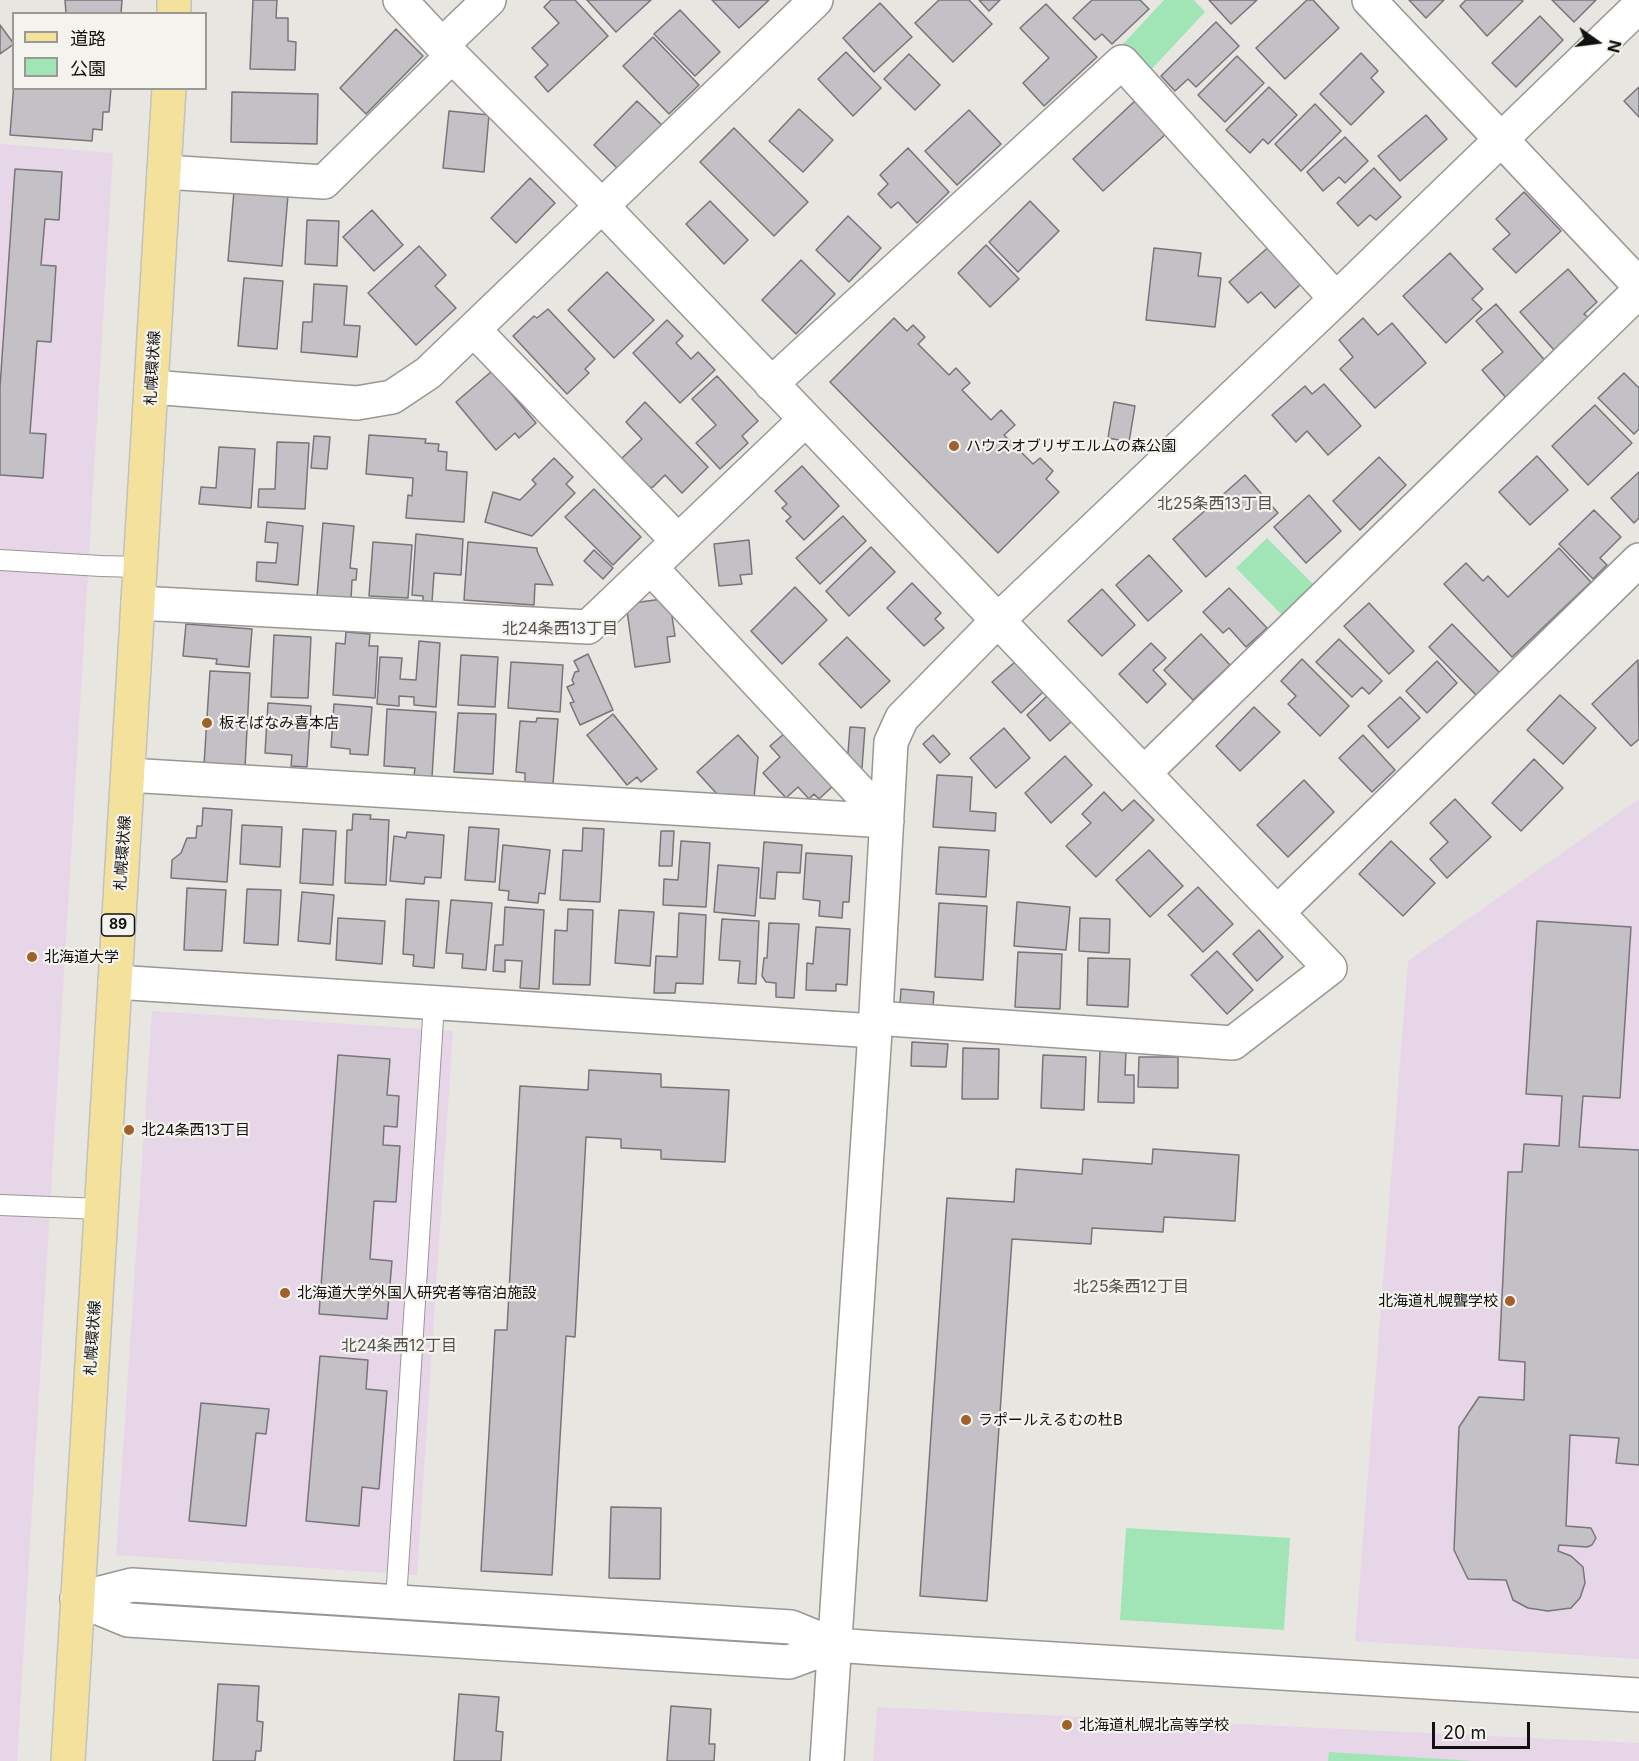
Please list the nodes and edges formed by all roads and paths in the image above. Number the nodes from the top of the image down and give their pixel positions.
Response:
1 (400, 0) edge
2 (489, 0) edge
3 (816, 0) edge
4 (1369, 0) edge
5 (1639, 6) edge
6 (447, 51) junction
7 (169, 90) edge
8 (1501, 139) junction
9 (164, 172) junction
10 (602, 205) junction
11 (1639, 285) edge
12 (1639, 291) edge
13 (1336, 299) junction
14 (474, 330) junction
15 (771, 384) junction
16 (151, 387) junction
17 (806, 420) junction
18 (678, 540) junction
19 (0, 560) edge
20 (1639, 560) edge
21 (140, 567) junction
22 (651, 568) junction
23 (138, 603) junction
24 (997, 621) junction
25 (1144, 773) junction
26 (128, 775) junction
27 (886, 821) junction
28 (1277, 913) junction
29 (116, 982) junction
30 (434, 1003) junction
31 (875, 1025) junction
32 (0, 1205) edge
33 (101, 1209) junction
34 (77, 1599) junction
35 (396, 1600) junction
36 (835, 1645) junction
37 (1639, 1695) edge
38 (68, 1761) edge
39 (827, 1761) edge

1 - 6 street
2 - 6 street
3 - 10 street
4 - 8 street
5 - 8 street
6 - 9 street
6 - 10 street
7 - 9 main road, 札幌環状線 / 89
8 - 11 street
8 - 13 street
9 - 16 main road, 札幌環状線 / 89
10 - 14 street
10 - 15 street
12 - 25 street
13 - 15 street
13 - 24 street
14 - 16 street
14 - 18 street
15 - 17 street
16 - 21 main road, 札幌環状線 / 89
17 - 18 street
17 - 24 street
18 - 22 street
19 - 21 lane
20 - 28 street
21 - 23 main road, 札幌環状線 / 89
22 - 23 street
22 - 27 street
23 - 26 main road, 札幌環状線 / 89
24 - 25 street
24 - 27 street
25 - 28 street
26 - 27 street
26 - 29 main road, 札幌環状線 / 89
27 - 31 street
28 - 31 street
29 - 30 street
29 - 33 main road, 札幌環状線 / 89
30 - 31 street
30 - 35 lane
31 - 36 street
32 - 33 lane
33 - 34 main road, 札幌環状線 / 89
34 - 35 street
34 - 36 street
34 - 38 main road, 札幌環状線 / 89
35 - 36 street
36 - 37 street
36 - 39 street

